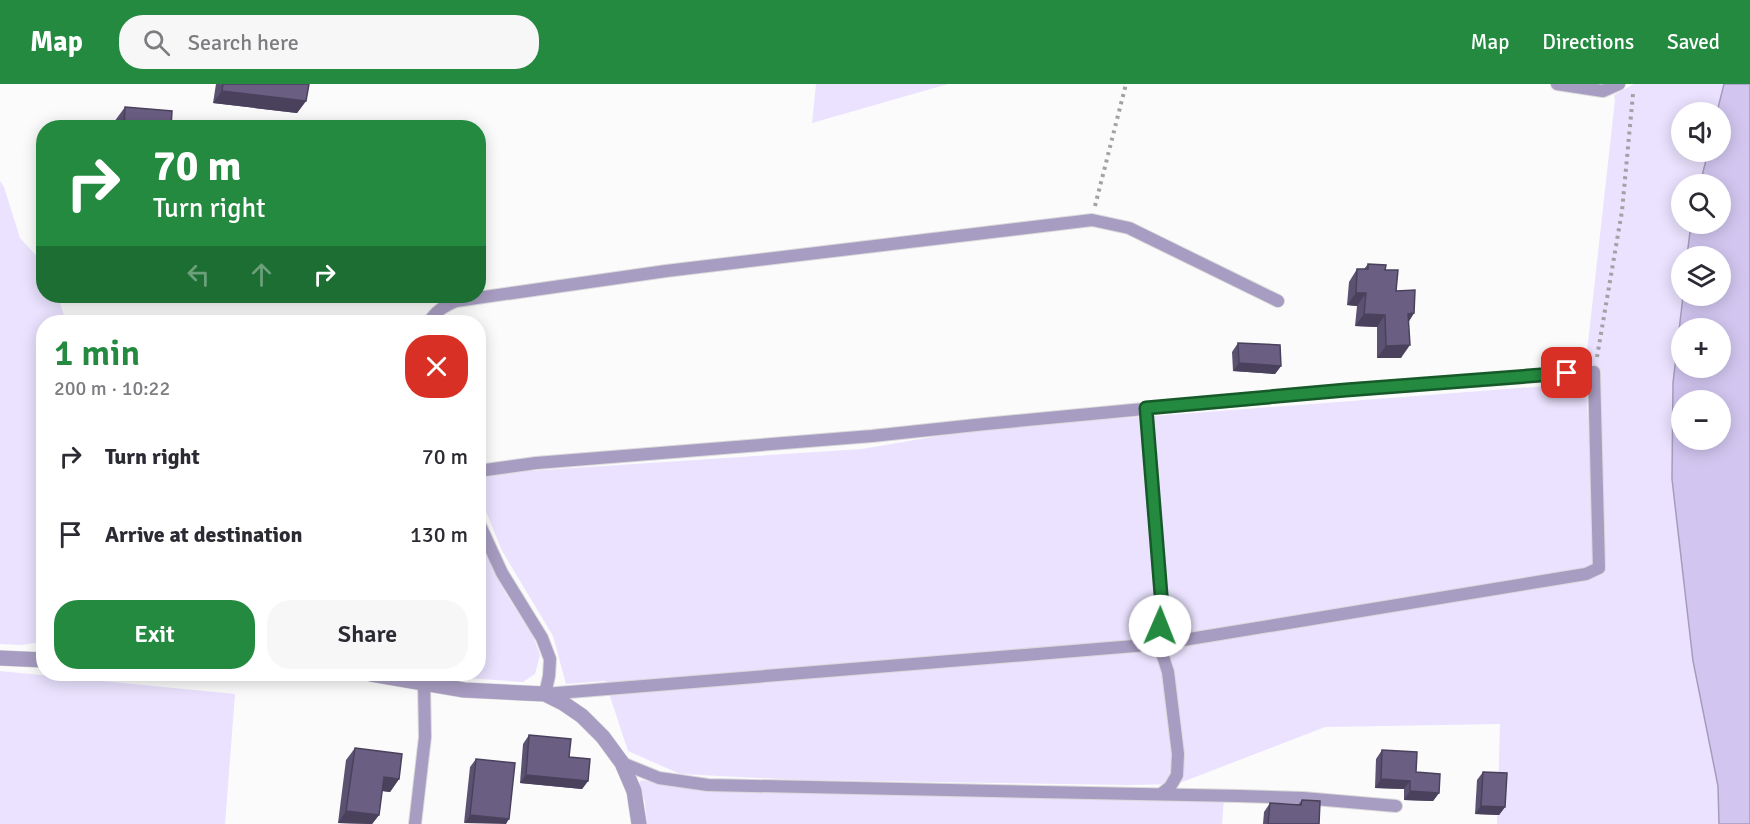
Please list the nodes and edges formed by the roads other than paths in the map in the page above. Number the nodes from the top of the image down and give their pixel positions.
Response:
1 (1557, 84) edge
2 (1619, 84) edge
3 (486, 298) edge
4 (1278, 302) dead end
5 (452, 303) edge
6 (433, 315) edge
7 (1146, 408) junction
8 (486, 470) edge
9 (486, 538) edge
10 (1159, 644) junction
11 (0, 658) edge
12 (36, 660) edge
13 (412, 681) edge
14 (424, 683) junction
15 (545, 694) junction
16 (622, 763) junction
17 (1161, 794) junction
18 (1396, 806) dead end
19 (415, 824) edge
20 (639, 824) edge

1 - 2 lane
3 - 4 lane
5 - 6 lane
7 - 8 lane
7 - 10 lane
7 - 10 lane
9 - 15 lane
10 - 15 lane
10 - 17 lane
11 - 12 street
13 - 14 street
14 - 15 street
14 - 19 lane
15 - 16 street
16 - 17 lane
16 - 20 street
17 - 18 lane

